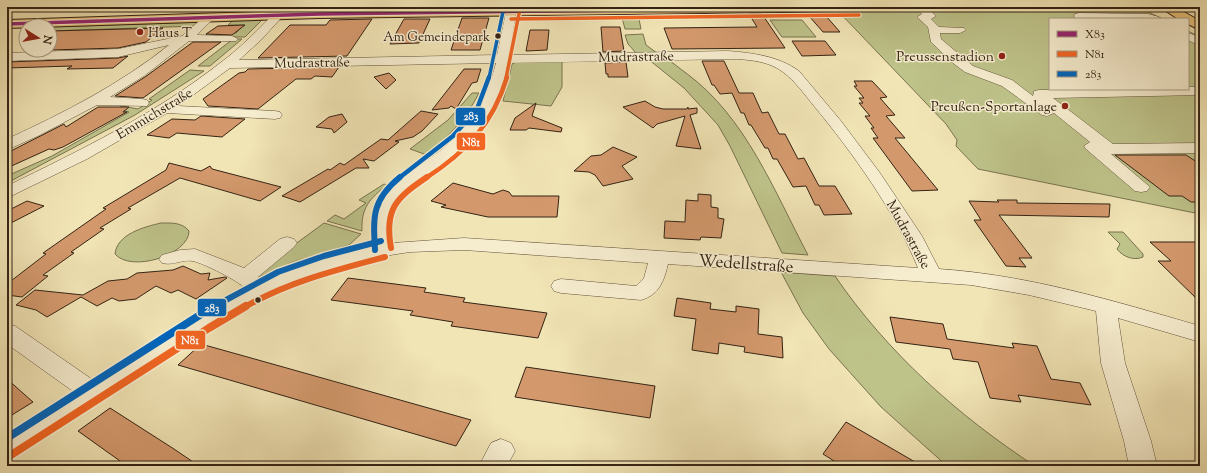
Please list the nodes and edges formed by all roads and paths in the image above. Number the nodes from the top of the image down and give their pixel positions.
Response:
1 (388, 7) edge
2 (859, 7) edge
3 (921, 7) edge
4 (1151, 7) edge
5 (1166, 7) edge
6 (512, 9) edge
7 (283, 10) edge
8 (214, 14) junction
9 (1079, 16) dead end
10 (7, 18) edge
11 (18, 18) edge
12 (1152, 18) edge
13 (1174, 18) edge
14 (1185, 18) edge
15 (58, 19) edge
16 (1189, 21) edge
17 (18, 23) edge
18 (7, 24) edge
19 (1189, 24) edge
20 (1200, 27) edge
21 (935, 30) junction
22 (960, 30) dead end
23 (1189, 36) edge
24 (188, 38) junction
25 (232, 39) dead end
26 (1200, 42) edge
27 (7, 57) edge
28 (501, 58) junction
29 (229, 64) junction
30 (1200, 92) edge
31 (97, 101) junction
32 (142, 103) dead end
33 (163, 109) junction
34 (275, 116) dead end
35 (7, 145) edge
36 (1200, 148) edge
37 (1141, 187) dead end
38 (7, 193) edge
39 (287, 243) dead end
40 (383, 249) junction
41 (659, 257) junction
42 (170, 259) dead end
43 (931, 275) junction
44 (252, 284) junction
45 (561, 286) dead end
46 (1106, 306) junction
47 (7, 332) edge
48 (1200, 334) edge
49 (93, 393) junction
50 (7, 448) edge
51 (1143, 466) edge

1 - 7 main road
2 - 6 main road
3 - 21 street
4 - 13 main road
5 - 14 main road
6 - 7 main road
6 - 28 street
7 - 8 main road
7 - 29 street, Emmichstraße
8 - 15 main road
8 - 24 street
9 - 12 street
10 - 11 main road
16 - 20 main road
17 - 18 main road
19 - 20 main road
21 - 22 street
21 - 37 street
23 - 26 street
24 - 25 street
24 - 27 street
24 - 31 street
28 - 29 street, Mudrastraße
28 - 40 street
28 - 43 street, Mudrastraße
29 - 33 street, Emmichstraße
30 - 36 street
31 - 32 street
31 - 35 street
33 - 34 street
33 - 38 street, Emmichstraße
39 - 44 street
40 - 41 street, Wedellstraße
40 - 44 street, Wedellstraße
41 - 43 street, Wedellstraße
41 - 45 street
42 - 44 street
43 - 46 street, Wedellstraße
44 - 49 street
46 - 48 street, Wedellstraße
46 - 51 street
47 - 49 street
49 - 50 street

